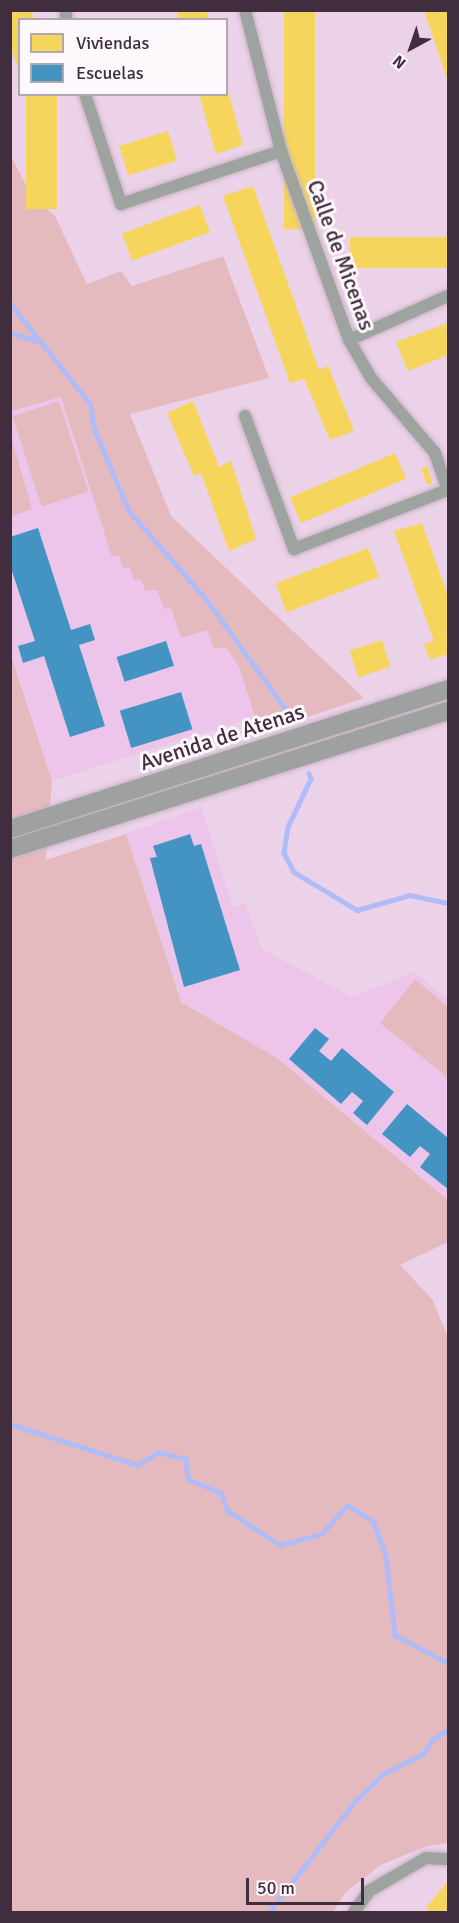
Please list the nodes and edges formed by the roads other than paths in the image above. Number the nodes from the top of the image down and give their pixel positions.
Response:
1 (245, 10) edge
2 (86, 96) edge
3 (281, 151) junction
4 (448, 296) edge
5 (349, 340) junction
6 (245, 416) dead end
7 (448, 490) edge
8 (448, 689) edge
9 (448, 711) edge
10 (10, 829) edge
11 (10, 849) edge
12 (448, 1858) edge
13 (354, 1912) edge

1 - 3 street, Calle de Micenas
2 - 3 street
3 - 5 street, Calle de Micenas
4 - 5 street
5 - 7 street, Calle de Micenas
6 - 7 street
8 - 10 main road, Avenida de Atenas
9 - 11 main road, Avenida de Atenas
12 - 13 street

